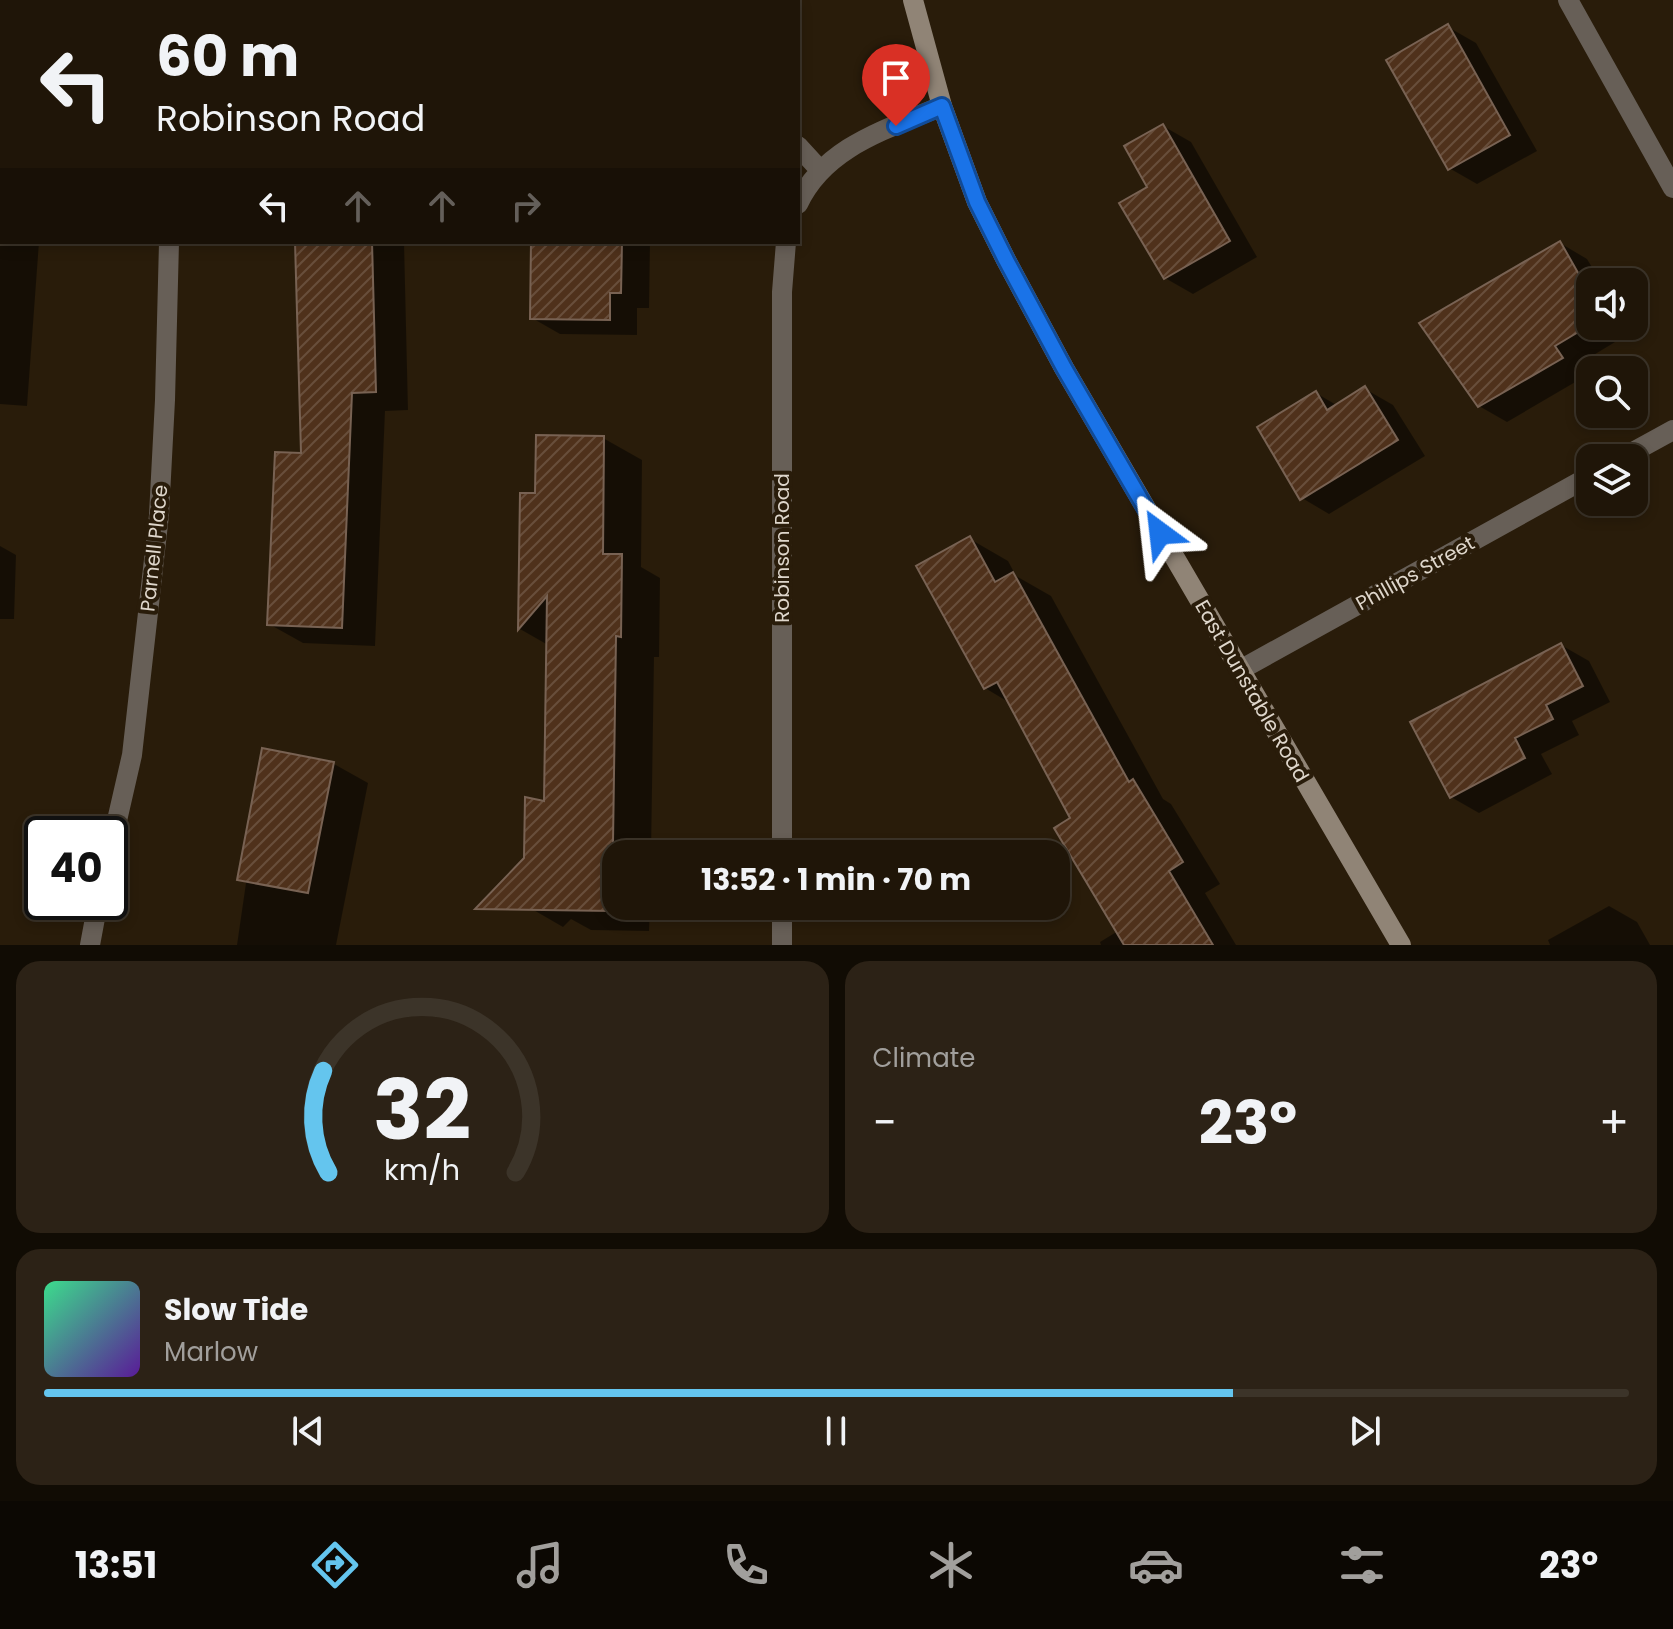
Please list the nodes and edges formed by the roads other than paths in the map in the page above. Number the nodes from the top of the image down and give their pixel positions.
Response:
1 (913, 0) edge
2 (1568, 0) edge
3 (942, 106) junction
4 (800, 148) edge
5 (820, 170) junction
6 (1673, 188) edge
7 (800, 200) edge
8 (169, 244) edge
9 (786, 244) edge
10 (1673, 430) edge
11 (1648, 444) edge
12 (1576, 484) edge
13 (1240, 670) junction
14 (118, 816) edge
15 (782, 840) edge
16 (95, 920) edge
17 (782, 920) edge
18 (90, 945) edge
19 (782, 945) edge
20 (1401, 945) edge

1 - 3 street, East Dunstable Road
2 - 6 street
3 - 5 street
3 - 13 street, East Dunstable Road
4 - 5 street
5 - 7 street
8 - 14 street, Parnell Place
9 - 15 street, Robinson Road
10 - 11 street
12 - 13 street, Phillips Street
13 - 20 street, East Dunstable Road
16 - 18 street
17 - 19 street

